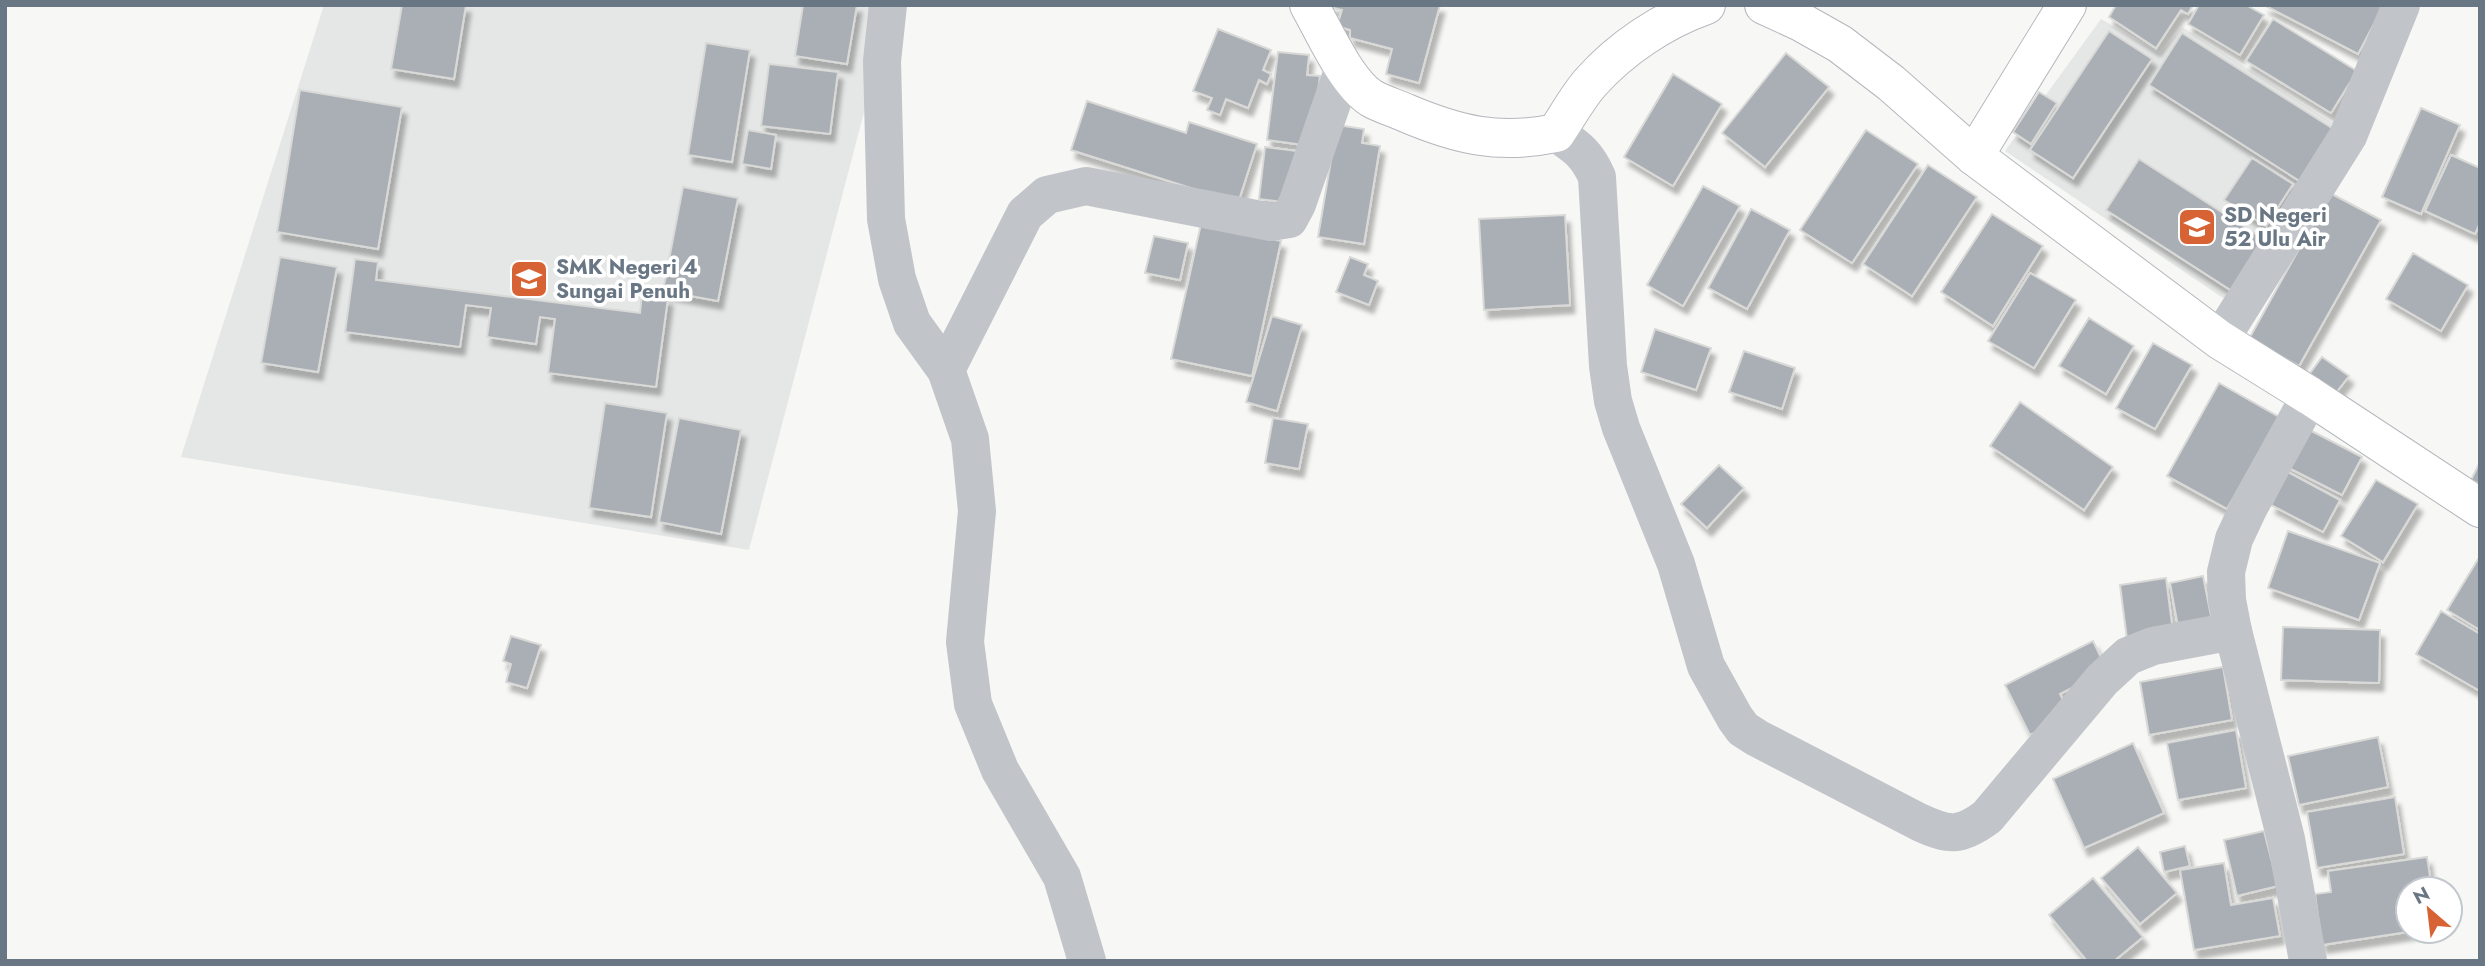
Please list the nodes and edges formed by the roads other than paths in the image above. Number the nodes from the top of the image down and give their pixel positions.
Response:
1 (888, 5) edge
2 (1309, 5) edge
3 (1706, 5) edge
4 (1764, 5) edge
5 (2067, 5) edge
6 (2401, 5) edge
7 (1344, 68) junction
8 (1556, 133) junction
9 (1974, 156) junction
10 (2220, 340) junction
11 (946, 370) junction
12 (2310, 396) junction
13 (2480, 508) edge
14 (2233, 631) junction
15 (1087, 961) edge
16 (2308, 961) edge

1 - 11 street
2 - 7 street
3 - 8 street
4 - 9 street
5 - 9 street
6 - 10 street
7 - 8 street
7 - 11 street
8 - 14 street
9 - 10 street
10 - 12 street
11 - 15 street
12 - 13 street
12 - 14 street
14 - 16 street

